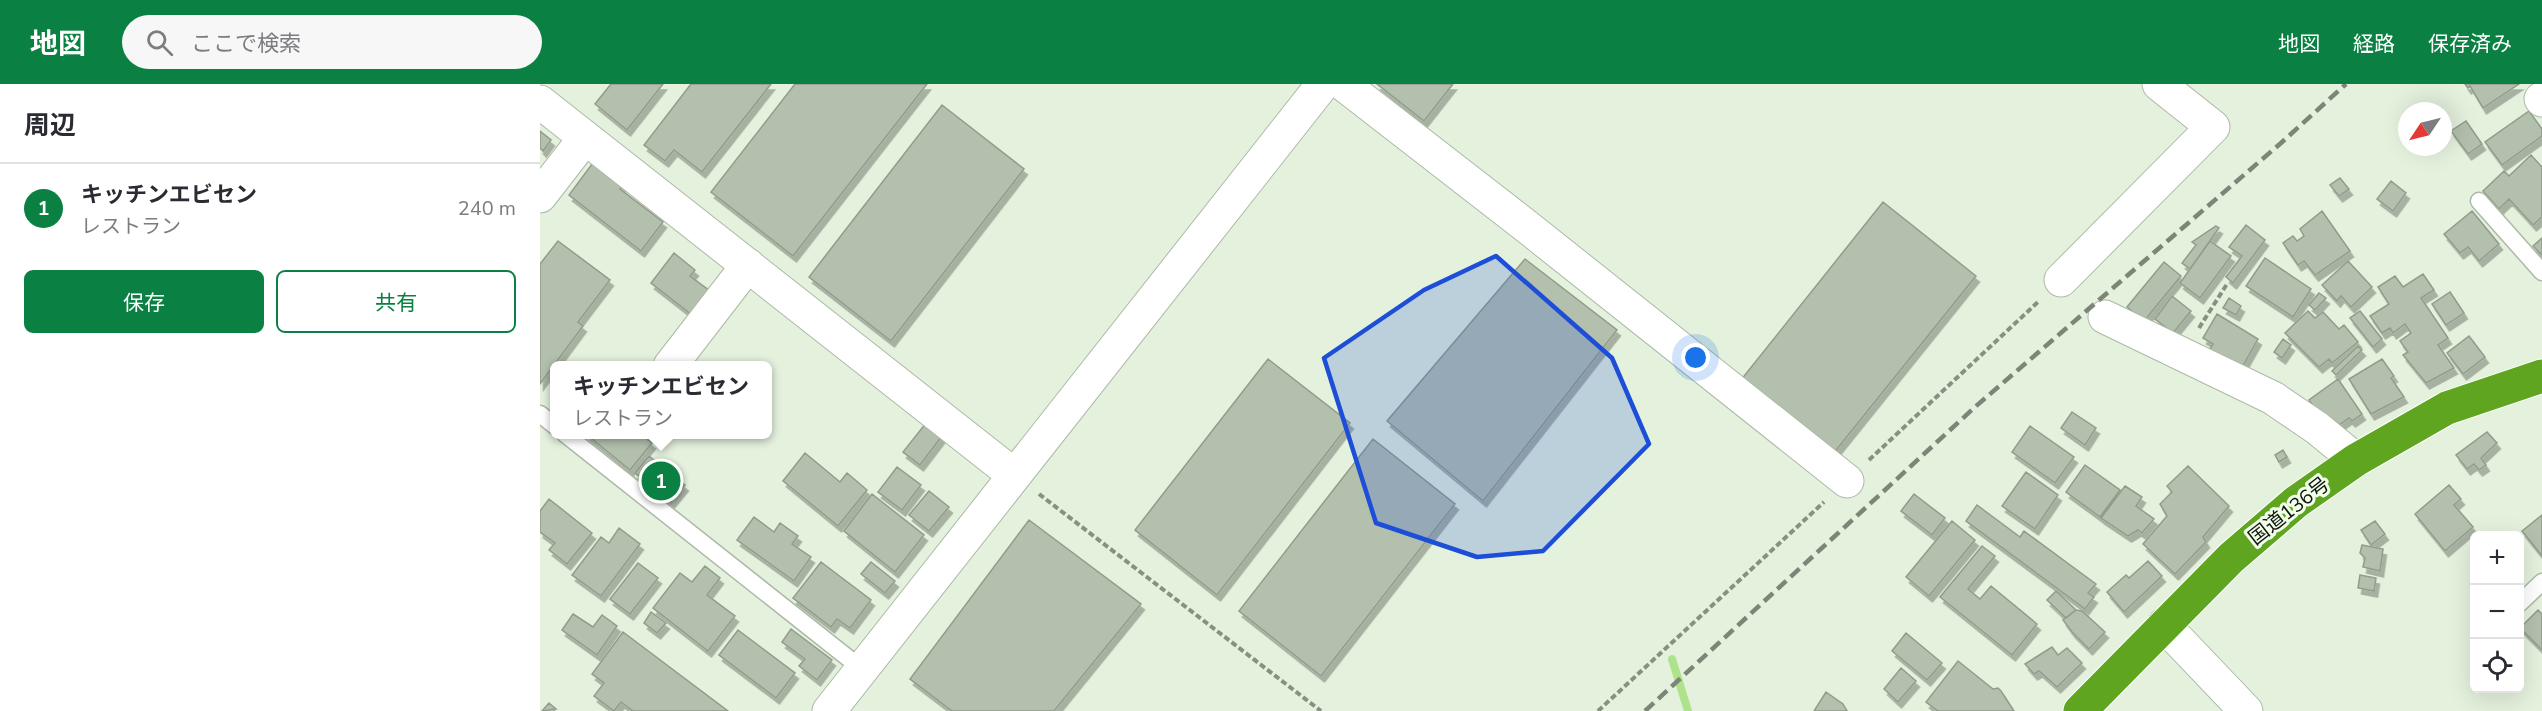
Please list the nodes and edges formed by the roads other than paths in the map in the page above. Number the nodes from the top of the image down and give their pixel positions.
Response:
1 (1323, 84) edge
2 (1343, 84) edge
3 (2159, 84) edge
4 (540, 102) edge
5 (585, 138) junction
6 (540, 196) edge
7 (2479, 201) dead end
8 (748, 266) junction
9 (2542, 272) edge
10 (2061, 280) road end
11 (2105, 317) dead end
12 (674, 361) edge
13 (2542, 376) edge
14 (570, 439) edge
15 (2356, 460) junction
16 (1014, 475) junction
17 (1847, 481) road end
18 (2542, 582) edge
19 (2524, 599) edge
20 (2164, 625) junction
21 (862, 669) junction
22 (829, 711) edge
23 (2080, 711) edge
24 (2246, 711) edge

1 - 16 street
2 - 17 street
3 - 10 street
4 - 5 street
5 - 6 street
5 - 8 street
7 - 9 lane
8 - 12 street
8 - 16 street
11 - 15 street
13 - 15 highway, 国道136号
14 - 21 lane
15 - 20 highway, 国道136号
16 - 21 street
18 - 19 lane
20 - 23 highway, 国道136号
20 - 24 street
21 - 22 street

